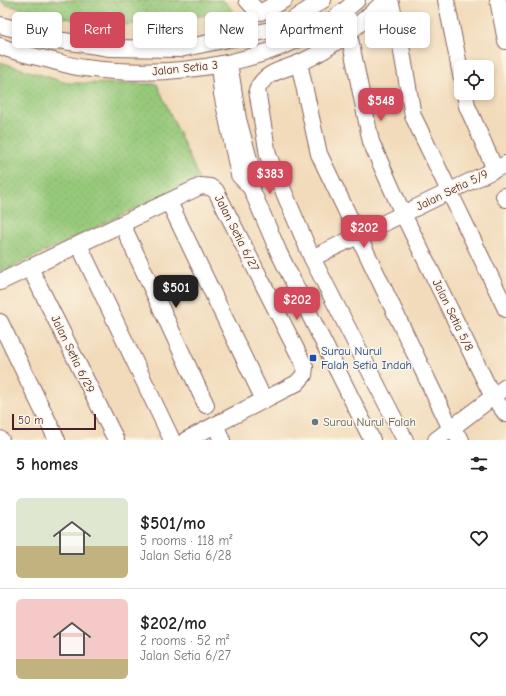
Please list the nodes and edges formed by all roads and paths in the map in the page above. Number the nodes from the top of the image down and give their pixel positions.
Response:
1 (248, 0) edge
2 (284, 0) edge
3 (323, 0) edge
4 (357, 0) edge
5 (386, 0) edge
6 (390, 0) edge
7 (446, 0) edge
8 (498, 0) edge
9 (0, 25) edge
10 (357, 27) edge
11 (263, 32) junction
12 (506, 41) edge
13 (0, 46) edge
14 (325, 48) edge
15 (352, 48) edge
16 (180, 49) junction
17 (262, 53) junction
18 (458, 60) edge
19 (224, 62) junction
20 (299, 63) junction
21 (181, 70) junction
22 (228, 91) junction
23 (466, 100) edge
24 (501, 166) edge
25 (450, 190) junction
26 (168, 202) junction
27 (404, 214) junction
28 (122, 224) junction
29 (357, 236) junction
30 (79, 244) junction
31 (312, 258) junction
32 (30, 268) junction
33 (0, 282) edge
34 (506, 309) edge
35 (0, 322) edge
36 (506, 387) edge
37 (493, 397) junction
38 (264, 400) junction
39 (206, 406) dead end
40 (506, 414) edge
41 (215, 425) junction
42 (456, 434) edge
43 (57, 440) edge
44 (116, 440) edge
45 (172, 440) edge
46 (186, 440) edge
47 (222, 440) edge
48 (372, 440) edge
49 (405, 440) edge
50 (436, 440) edge

1 - 2 street
3 - 11 street, Jalan Setia 3
4 - 17 street, Jalan Setia 3
5 - 10 street
6 - 25 street
7 - 18 street
8 - 12 street
9 - 16 street, Jalan Setia 3
11 - 16 street, Jalan Setia 3
11 - 19 street
13 - 21 street, Jalan Setia 3
14 - 20 street
15 - 27 street, Jalan Setia 5/8
16 - 19 street
17 - 19 street, Jalan Setia 3
17 - 22 street
19 - 21 street, Jalan Setia 3
19 - 22 street
20 - 29 street
20 - 31 street
21 - 22 street
22 - 48 street
23 - 24 street
24 - 25 street, Jalan Setia 5/9
25 - 27 street, Jalan Setia 5/9
25 - 34 street
26 - 28 street, Jalan Setia 6/27
26 - 38 street
26 - 38 street, Jalan Setia 6/27
27 - 29 street, Jalan Setia 5/9
27 - 37 street, Jalan Setia 5/8
28 - 30 street, Jalan Setia 6/27
28 - 39 street
29 - 31 street, Jalan Setia 5/9
29 - 42 street
30 - 32 street, Jalan Setia 6/27
30 - 45 street
31 - 49 street
32 - 33 street, Jalan Setia 6/27
32 - 44 street, Jalan Setia 6/29
35 - 43 street
36 - 37 street
37 - 40 street, Jalan Setia 5/8
37 - 42 street
38 - 41 street, Jalan Setia 6/27
41 - 46 street, Jalan Setia 6/27
41 - 47 street
42 - 50 street

